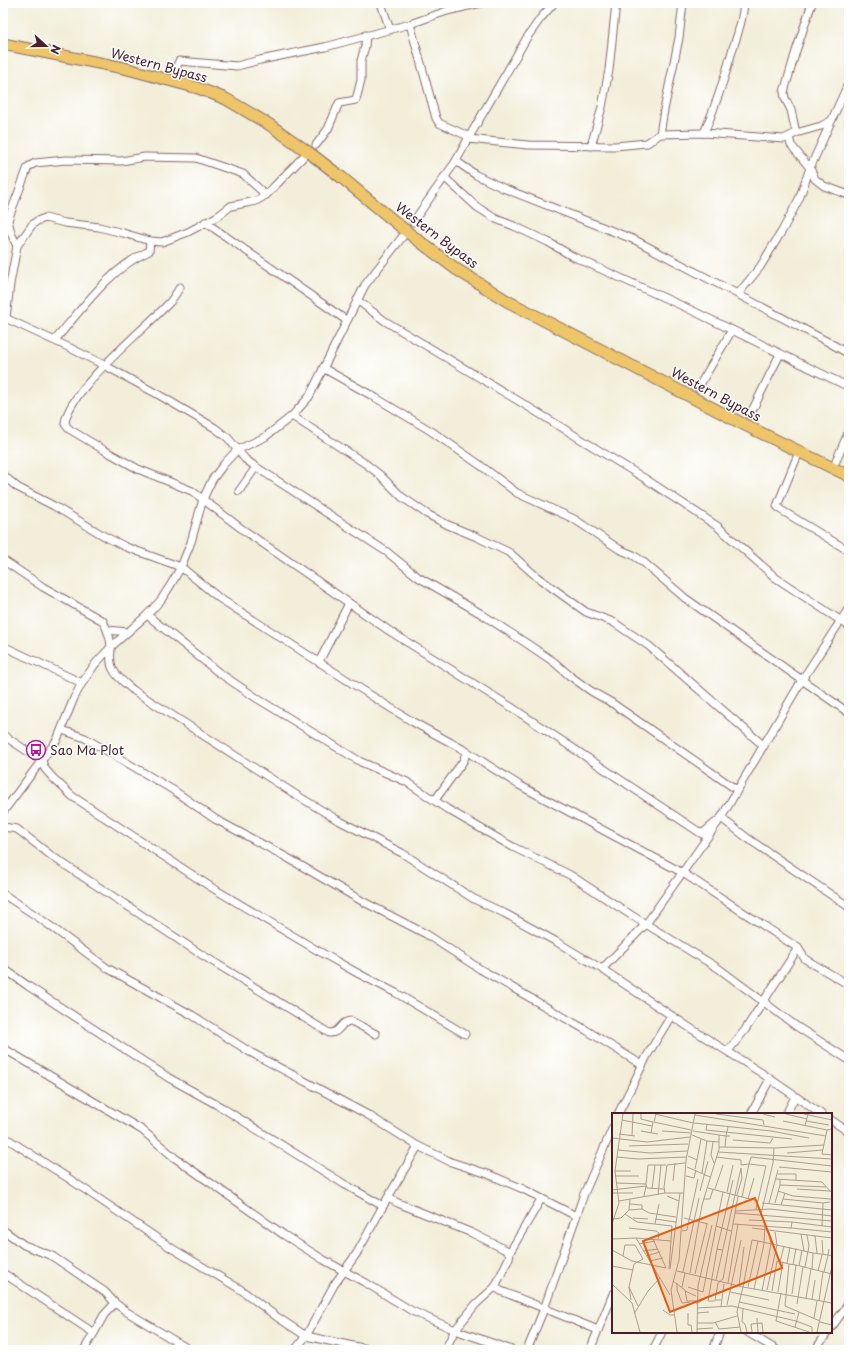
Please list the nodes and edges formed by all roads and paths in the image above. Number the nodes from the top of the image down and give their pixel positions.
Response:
1 (381, 3) edge
2 (481, 3) edge
3 (554, 3) edge
4 (616, 3) edge
5 (683, 3) edge
6 (744, 3) edge
7 (812, 3) edge
8 (410, 24) junction
9 (390, 30) junction
10 (366, 35) junction
11 (3, 44) edge
12 (175, 71) dead end
13 (849, 82) edge
14 (823, 129) junction
15 (704, 133) junction
16 (660, 134) junction
17 (793, 135) junction
18 (469, 138) junction
19 (316, 145) dead end
20 (591, 146) junction
21 (303, 157) dead end
22 (456, 161) junction
23 (810, 168) junction
24 (444, 177) junction
25 (266, 195) junction
26 (849, 195) edge
27 (206, 222) junction
28 (412, 222) dead end
29 (403, 236) dead end
30 (150, 241) junction
31 (17, 246) junction
32 (180, 287) dead end
33 (738, 294) junction
34 (358, 300) junction
35 (5, 317) edge
36 (346, 320) junction
37 (732, 330) junction
38 (55, 340) junction
39 (780, 354) junction
40 (849, 354) edge
41 (104, 366) junction
42 (323, 368) junction
43 (849, 386) edge
44 (698, 388) dead end
45 (750, 415) dead end
46 (292, 416) junction
47 (849, 431) edge
48 (237, 450) junction
49 (798, 452) junction
50 (836, 461) dead end
51 (256, 467) junction
52 (3, 475) edge
53 (849, 476) edge
54 (239, 491) dead end
55 (203, 499) junction
56 (849, 551) edge
57 (3, 560) edge
58 (181, 567) junction
59 (349, 603) junction
60 (849, 608) edge
61 (147, 615) junction
62 (840, 621) junction
63 (849, 626) edge
64 (108, 630) junction
65 (128, 632) junction
66 (3, 646) edge
67 (111, 647) junction
68 (319, 662) junction
69 (802, 680) junction
70 (82, 683) junction
71 (849, 713) edge
72 (62, 730) junction
73 (3, 735) edge
74 (764, 746) junction
75 (466, 750) junction
76 (42, 760) junction
77 (737, 790) junction
78 (435, 800) junction
79 (3, 812) edge
80 (721, 818) junction
81 (3, 827) edge
82 (683, 873) junction
83 (3, 894) edge
84 (849, 907) edge
85 (646, 924) junction
86 (798, 948) junction
87 (3, 968) edge
88 (602, 969) junction
89 (849, 985) edge
90 (764, 1002) junction
91 (671, 1016) junction
92 (376, 1034) dead end
93 (465, 1034) dead end
94 (3, 1048) edge
95 (728, 1051) junction
96 (849, 1060) edge
97 (642, 1065) junction
98 (770, 1079) junction
99 (795, 1097) junction
100 (618, 1113) edge
101 (752, 1113) edge
102 (787, 1113) edge
103 (819, 1113) edge
104 (832, 1121) edge
105 (612, 1129) edge
106 (849, 1132) edge
107 (3, 1136) edge
108 (418, 1146) junction
109 (388, 1198) junction
110 (541, 1199) junction
111 (383, 1206) junction
112 (576, 1216) junction
113 (3, 1230) edge
114 (510, 1252) junction
115 (344, 1272) junction
116 (3, 1274) edge
117 (495, 1286) junction
118 (612, 1296) edge
119 (114, 1303) junction
120 (849, 1303) edge
121 (544, 1309) junction
122 (832, 1327) edge
123 (455, 1330) junction
124 (598, 1330) junction
125 (94, 1333) junction
126 (662, 1333) edge
127 (720, 1333) edge
128 (749, 1333) edge
129 (827, 1333) edge
130 (306, 1336) junction
131 (655, 1349) edge
132 (84, 1350) edge
133 (190, 1350) edge
134 (296, 1350) edge
135 (372, 1350) edge
136 (445, 1350) edge
137 (512, 1350) edge
138 (527, 1350) edge
139 (590, 1350) edge
140 (713, 1350) edge
141 (777, 1350) edge
142 (815, 1350) edge

1 - 9 street
2 - 8 street
3 - 18 street
4 - 20 street
5 - 16 street
6 - 15 street
7 - 17 street
8 - 9 street
8 - 18 street
9 - 10 street
10 - 12 street
10 - 19 street
11 - 49 main road, Western Bypass
13 - 14 street
14 - 17 street
14 - 23 street
15 - 16 street
15 - 17 street
16 - 20 street
17 - 23 street
18 - 20 street
18 - 22 street
21 - 25 street
22 - 24 street
22 - 33 street
23 - 26 street
23 - 33 street
24 - 28 street
24 - 37 street
25 - 27 street
25 - 31 street
27 - 30 street
27 - 36 street
29 - 34 street
30 - 31 street
30 - 38 street
31 - 35 street
32 - 41 street
33 - 40 street
34 - 36 street
34 - 62 street
35 - 38 street
36 - 42 street
37 - 39 street
37 - 44 street
38 - 41 street
39 - 43 street
39 - 45 street
41 - 48 street
41 - 55 street
42 - 46 street
42 - 69 street
46 - 48 street
46 - 74 street
47 - 50 street
48 - 51 street
48 - 55 street
49 - 53 main road, Western Bypass
49 - 56 street
51 - 54 street
51 - 77 street
52 - 58 street
55 - 58 street
55 - 59 street
57 - 64 street
58 - 61 street
58 - 68 street
59 - 68 street
59 - 80 street
60 - 62 street
61 - 65 street
61 - 78 street
62 - 63 street
62 - 69 street
64 - 65 street
64 - 67 street
65 - 67 street
66 - 70 street
67 - 70 street
67 - 88 street
68 - 75 street
69 - 71 street
69 - 74 street
70 - 72 street
72 - 76 street
72 - 97 street
73 - 76 street
74 - 77 street
75 - 78 street
75 - 82 street
76 - 79 street
76 - 93 street
77 - 80 street
78 - 85 street
80 - 82 street
80 - 84 street
81 - 92 street
82 - 85 street
82 - 86 street
83 - 108 street
85 - 88 street
85 - 90 street
86 - 89 street
86 - 90 street
87 - 111 street
88 - 91 street
90 - 95 street
90 - 96 street
91 - 95 street
91 - 97 street
94 - 115 street
95 - 98 street
97 - 100 street
98 - 99 street
98 - 101 street
99 - 102 street
99 - 103 street
104 - 106 street
105 - 112 street
107 - 130 street
108 - 109 street
108 - 110 street
109 - 111 street
109 - 114 street
110 - 112 street
110 - 114 street
111 - 115 street
112 - 121 street
113 - 119 street
114 - 117 street
115 - 123 street
115 - 130 street
116 - 125 street
117 - 121 street
117 - 123 street
118 - 124 street
119 - 125 street
119 - 133 street
120 - 122 street
121 - 124 street
121 - 138 street
123 - 136 street
123 - 137 street
124 - 139 street
125 - 132 street
126 - 131 street
127 - 140 street
128 - 141 street
129 - 142 street
130 - 134 street
130 - 135 street

